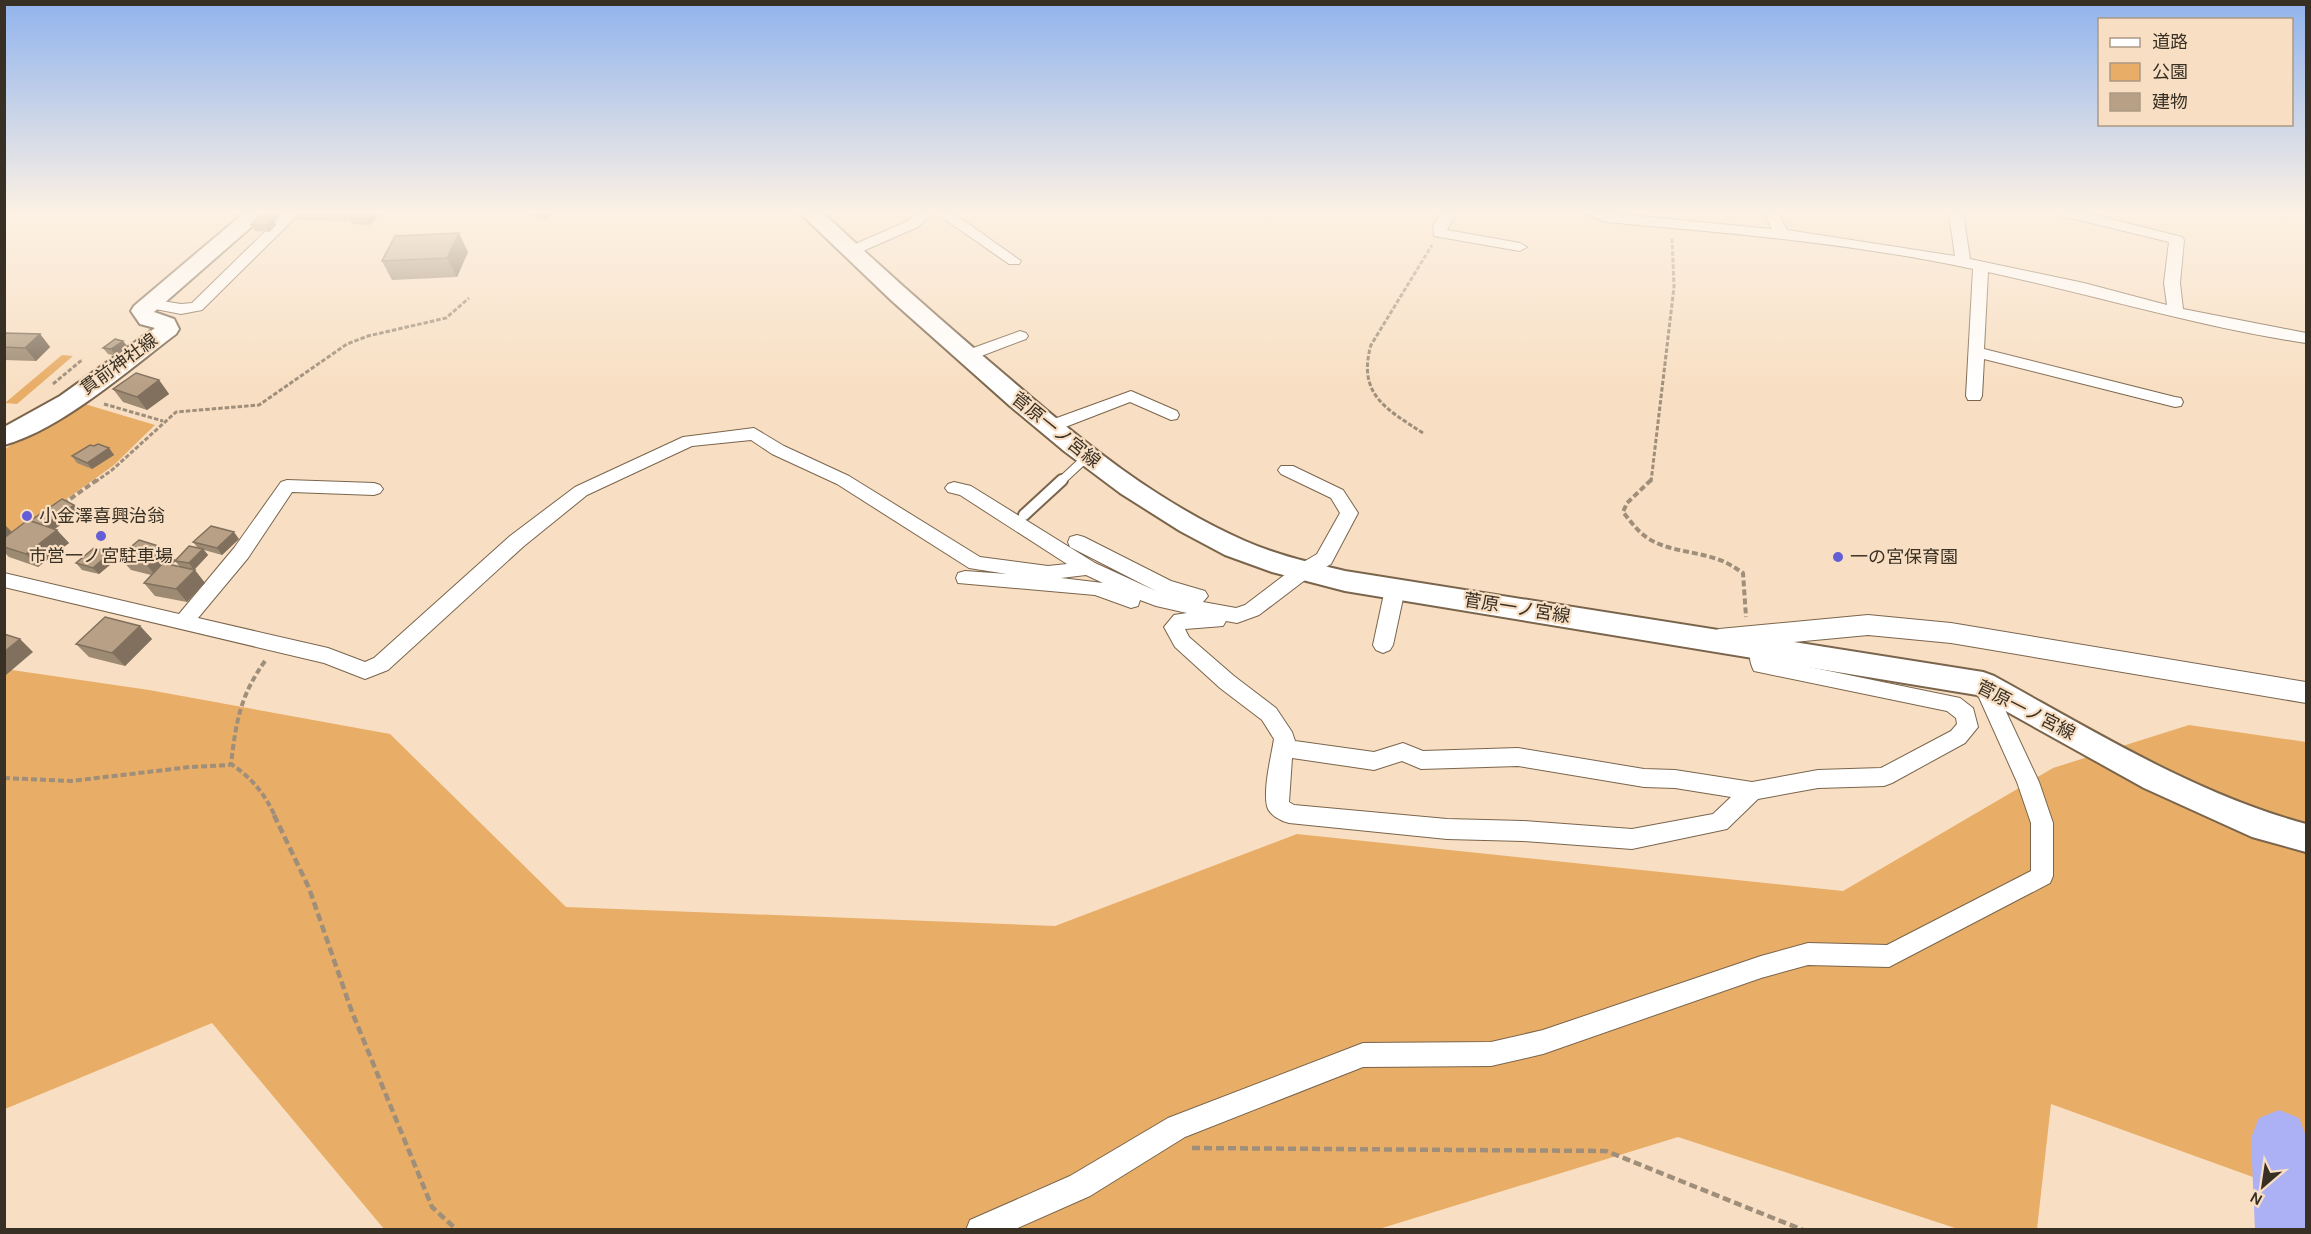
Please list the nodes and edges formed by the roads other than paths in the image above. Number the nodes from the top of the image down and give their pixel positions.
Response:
1 (189, 271) edge
2 (232, 271) edge
3 (872, 271) edge
4 (1981, 271) edge
5 (2002, 271) edge
6 (2173, 271) edge
7 (150, 304) junction
8 (2176, 312) junction
9 (1020, 336) dead end
10 (2307, 338) edge
11 (1977, 352) junction
12 (968, 357) junction
13 (1974, 396) dead end
14 (2175, 402) dead end
15 (1171, 415) dead end
16 (1049, 427) junction
17 (4, 437) edge
18 (1088, 456) junction
19 (1287, 470) dead end
20 (954, 488) dead end
21 (374, 489) dead end
22 (1024, 514) dead end
23 (1077, 542) dead end
24 (1088, 568) junction
25 (1302, 572) junction
26 (965, 578) dead end
27 (4, 580) edge
28 (1395, 589) junction
29 (1245, 613) junction
30 (1181, 620) junction
31 (183, 622) junction
32 (1754, 642) junction
33 (1383, 645) dead end
34 (1983, 684) junction
35 (2307, 693) edge
36 (1284, 748) junction
37 (1752, 791) junction
38 (2307, 838) edge
39 (980, 1230) edge

1 - 7 main road, 貫前神社線
2 - 7 street
3 - 12 main road, 菅原一ノ宮線
4 - 11 street
5 - 8 street
6 - 8 street
7 - 17 main road, 貫前神社線
8 - 10 street
9 - 12 street
11 - 13 street
11 - 14 street
12 - 16 main road, 菅原一ノ宮線
15 - 16 street
16 - 18 main road, 菅原一ノ宮線
18 - 22 lane
18 - 25 main road, 菅原一ノ宮線
19 - 25 street
20 - 24 street
21 - 31 street
23 - 29 street
24 - 29 street
24 - 31 street
25 - 28 main road, 菅原一ノ宮線
25 - 29 street
26 - 30 street
27 - 31 street
28 - 32 main road, 菅原一ノ宮線
28 - 33 street
29 - 30 street
30 - 36 street
32 - 34 main road, 菅原一ノ宮線
32 - 35 street
32 - 37 street
34 - 38 main road, 菅原一ノ宮線
34 - 39 street
36 - 37 street
36 - 37 street

